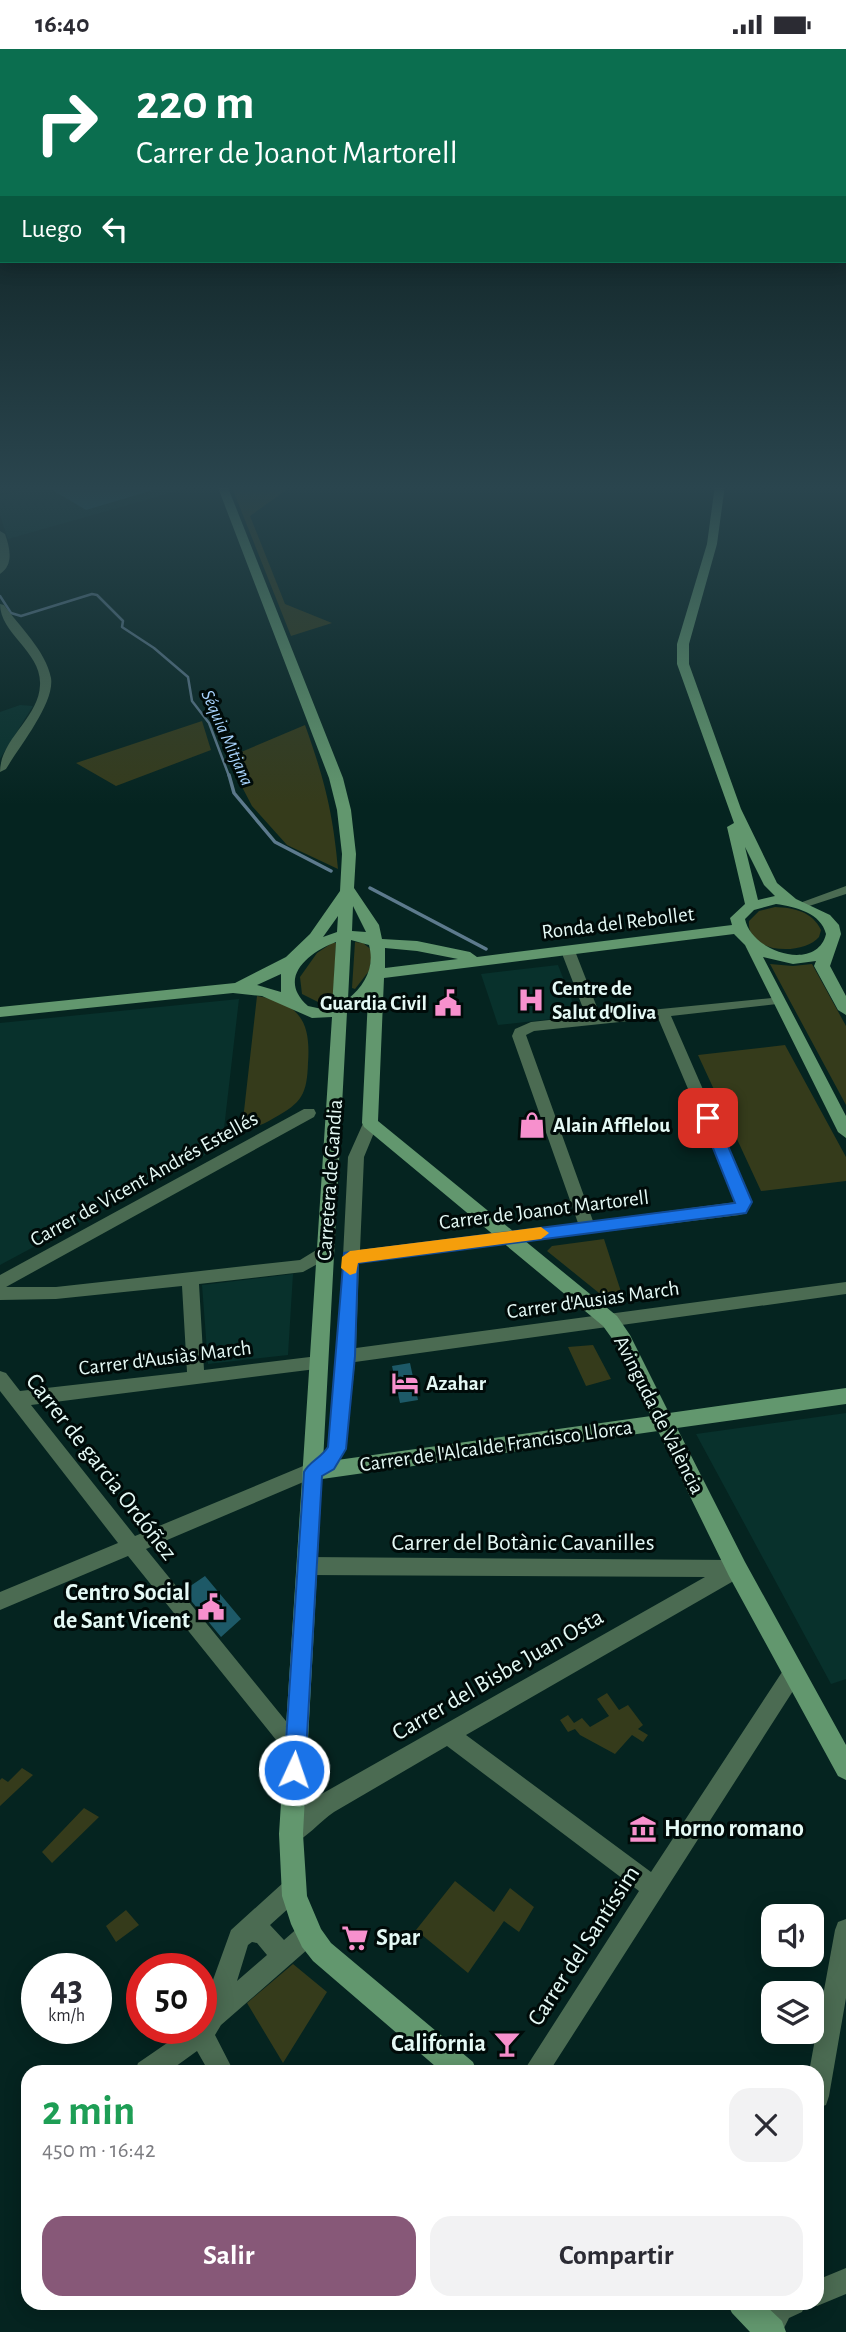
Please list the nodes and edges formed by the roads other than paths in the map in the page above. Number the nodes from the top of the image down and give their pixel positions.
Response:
1 (263, 592) edge
2 (697, 592) edge
3 (0, 607) edge
4 (0, 769) edge
5 (734, 809) junction
6 (349, 888) junction
7 (846, 890) edge
8 (796, 902) junction
9 (752, 905) junction
10 (372, 925) junction
11 (737, 929) junction
12 (346, 935) junction
13 (376, 943) junction
14 (417, 946) junction
15 (751, 947) junction
16 (828, 949) junction
17 (568, 951) junction
18 (302, 954) junction
19 (504, 958) junction
20 (377, 974) junction
21 (233, 988) junction
22 (777, 1000) junction
23 (300, 1008) junction
24 (342, 1010) junction
25 (846, 1010) edge
26 (0, 1011) edge
27 (663, 1014) junction
28 (595, 1021) junction
29 (309, 1113) dead end
30 (369, 1123) junction
31 (846, 1132) edge
32 (587, 1227) junction
33 (508, 1237) junction
34 (324, 1253) junction
35 (350, 1257) junction
36 (190, 1277) junction
37 (0, 1283) edge
38 (846, 1288) edge
39 (0, 1294) edge
40 (610, 1321) junction
41 (346, 1356) junction
42 (318, 1363) junction
43 (196, 1377) junction
44 (0, 1378) edge
45 (846, 1396) edge
46 (17, 1399) junction
47 (664, 1422) junction
48 (326, 1468) junction
49 (132, 1546) junction
50 (307, 1566) junction
51 (668, 1569) junction
52 (737, 1569) junction
53 (0, 1601) edge
54 (681, 1602) junction
55 (793, 1673) junction
56 (447, 1734) junction
57 (296, 1749) junction
58 (846, 1769) edge
59 (290, 1834) junction
60 (653, 1887) junction
61 (292, 1890) junction
62 (248, 1929) junction
63 (846, 1930) edge
64 (309, 1934) junction
65 (283, 1956) junction
66 (217, 1997) edge
67 (217, 2017) edge
68 (184, 2044) edge
69 (213, 2044) edge
70 (156, 2065) edge
71 (220, 2065) edge
72 (455, 2065) edge
73 (539, 2065) edge
74 (822, 2065) edge
75 (846, 2281) edge
76 (824, 2290) edge

1 - 6 main road, Carretera de Gandia
2 - 5 main road
3 - 4 street
5 - 8 main road
5 - 9 main road
6 - 10 main road
6 - 12 main road, Carretera de Gandia
6 - 18 main road
7 - 8 street
8 - 9 main road
8 - 16 main road
9 - 11 main road
10 - 13 main road
10 - 14 main road
11 - 15 main road
11 - 17 main road, Ronda del Rebollet
12 - 13 main road, Ronda del Rebollet
12 - 18 main road
12 - 24 main road, Carretera de Gandia
13 - 14 main road, Ronda del Rebollet
13 - 20 main road
14 - 19 main road, Ronda del Rebollet
15 - 16 main road
15 - 22 main road
16 - 25 main road
17 - 19 main road, Ronda del Rebollet
17 - 28 street
18 - 21 main road
18 - 23 main road
19 - 20 main road, Ronda del Rebollet
20 - 24 main road
20 - 30 main road
21 - 23 main road
21 - 26 main road
22 - 27 street
22 - 31 main road
23 - 24 main road
24 - 34 main road, Carretera de Gandia
27 - 28 street
27 - 32 street, Carrer de Joanot Martorell
28 - 32 street
29 - 37 street, Carrer de Vicent Andrés Estellés
30 - 33 main road, Avinguda de València
30 - 35 street, Carretera de Gandia
32 - 33 street, Carrer de Joanot Martorell
33 - 35 street, Carrer de Joanot Martorell
33 - 40 main road, Avinguda de València
34 - 36 street
34 - 42 main road, Carretera de Gandia
35 - 41 street, Carretera de Gandia
36 - 39 street
36 - 43 street
38 - 40 street, Carrer d'Ausias March
40 - 41 street, Carrer d'Ausias March
40 - 47 main road, Avinguda de València
41 - 48 street, Carretera de Gandia
42 - 43 street, Carrer d'Ausiàs March
42 - 48 main road, Carretera de Gandia
43 - 46 street, Carrer d'Ausiàs March
44 - 46 street, Carrer de garcia Ordóñez
45 - 47 main road, Carrer de l'Alcalde Francisco Llorca
46 - 49 street, Carrer de garcia Ordóñez
47 - 48 main road, Carrer de l'Alcalde Francisco Llorca
47 - 52 main road, Avinguda de València
48 - 49 street
48 - 50 main road, Carretera de Gandia
49 - 53 street
49 - 57 street, Carrer de garcia Ordóñez
50 - 51 street, Carrer del Botànic Cavanilles
50 - 57 main road, Carretera de Gandia
51 - 52 street, Carrer del Botànic Cavanilles
51 - 54 street
52 - 54 street, Carrer del Bisbe Juan Osta
52 - 55 main road, Avinguda de València
54 - 56 street, Carrer del Bisbe Juan Osta
55 - 58 main road, Avinguda de València
55 - 60 street, Carrer del Santíssim
56 - 59 street, Carrer del Bisbe Juan Osta
56 - 60 street
57 - 59 main road, Carretera de Gandia
59 - 61 main road, Carretera de Gandia
60 - 73 street, Carrer del Santíssim
61 - 62 street
61 - 64 main road, Carretera de Gandia
62 - 65 street
62 - 66 street
63 - 74 street
64 - 65 street
64 - 72 main road, Carretera de Gandia
65 - 67 street
68 - 70 street
69 - 71 street
75 - 76 street

